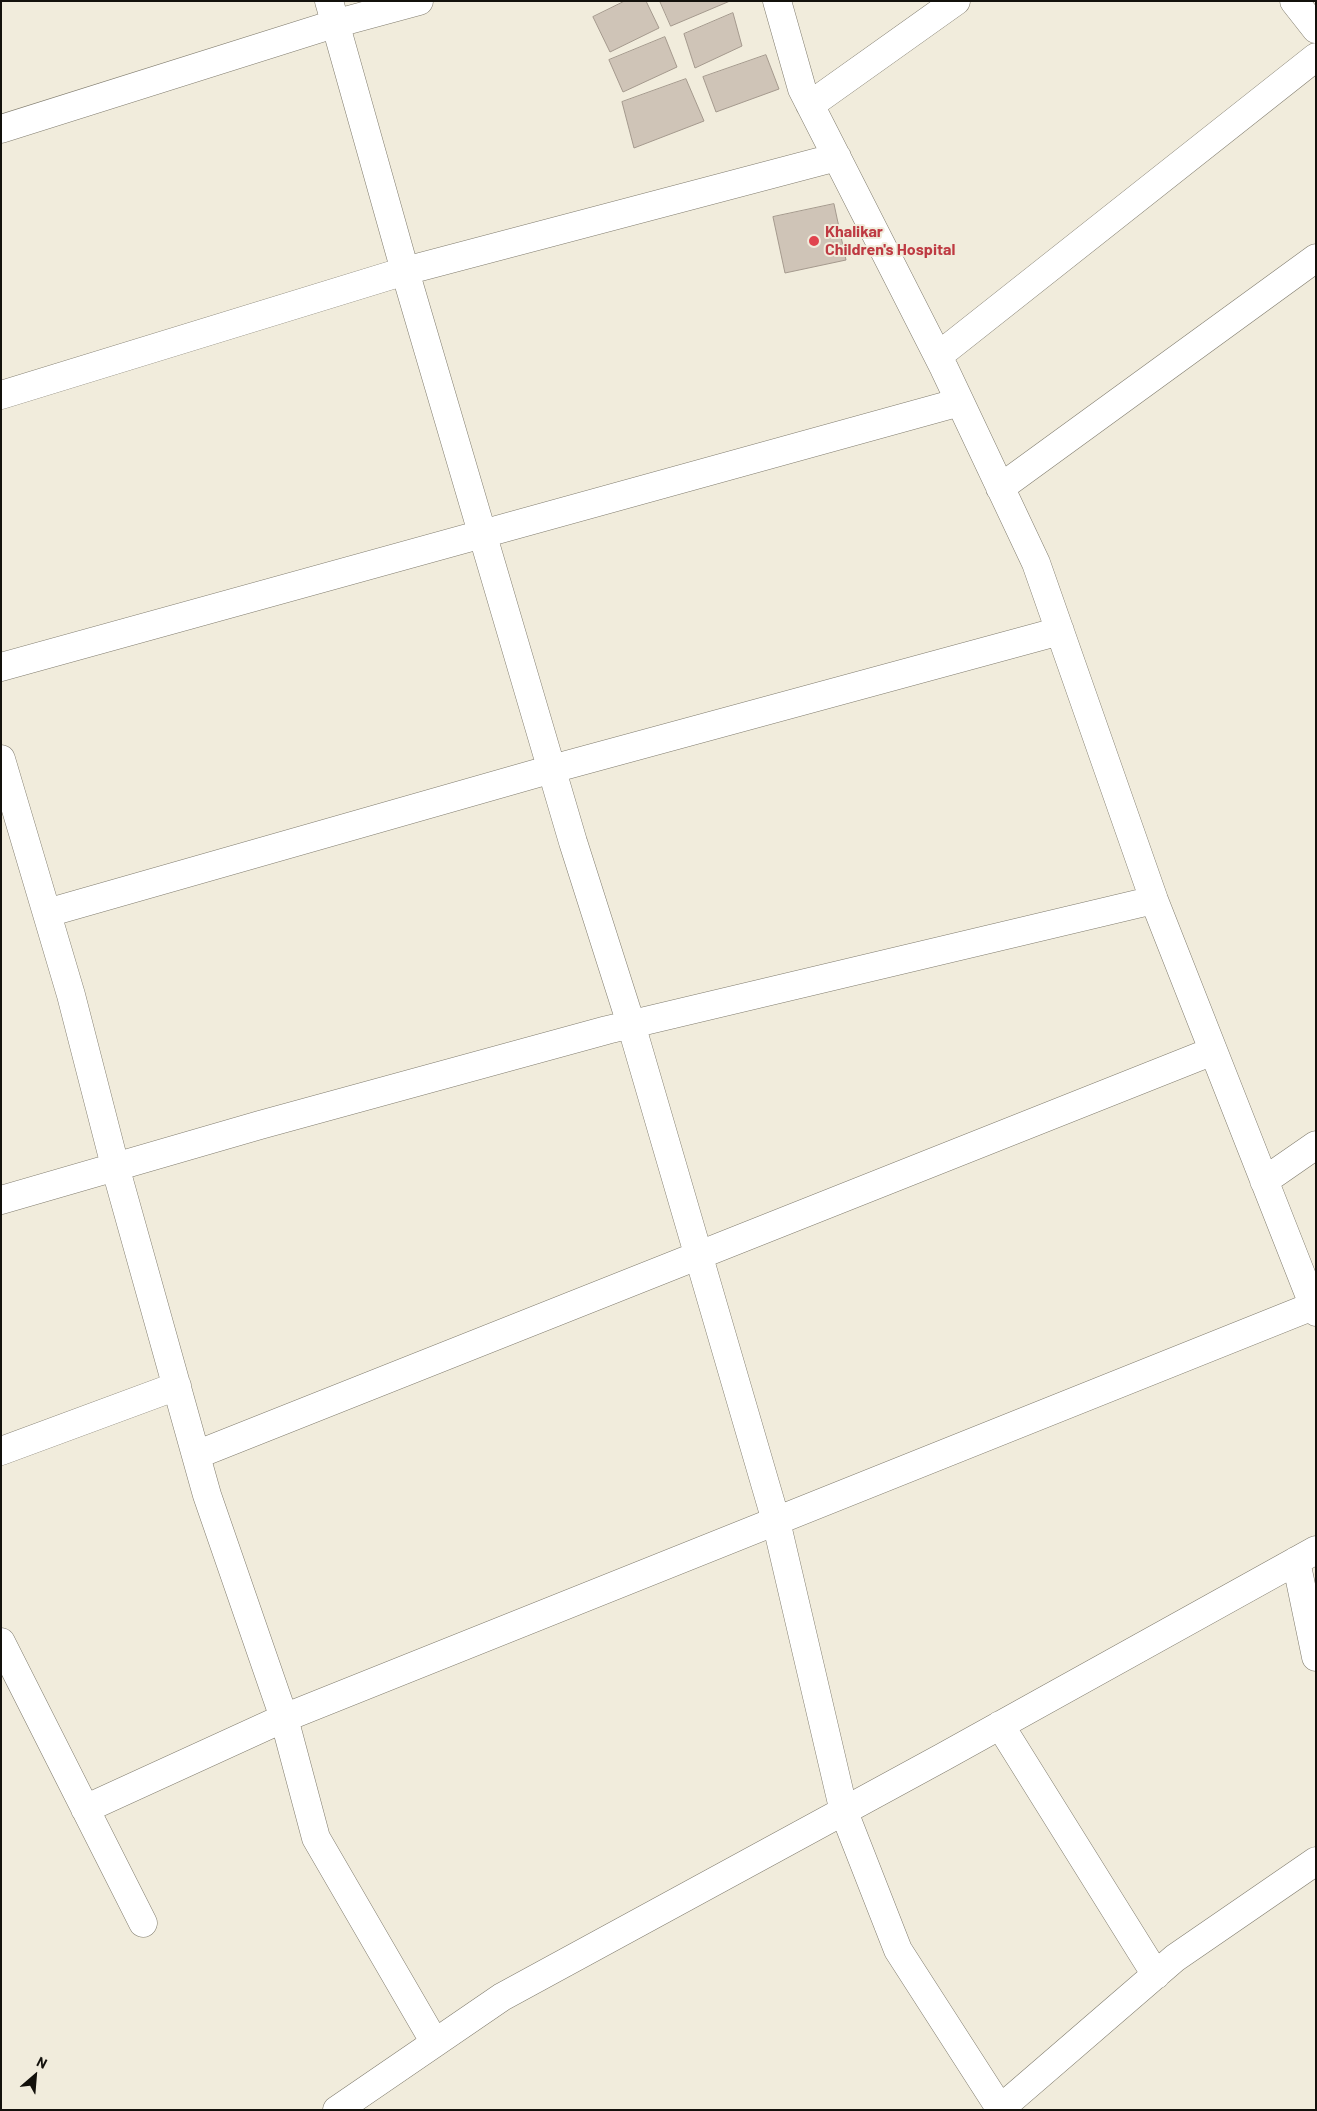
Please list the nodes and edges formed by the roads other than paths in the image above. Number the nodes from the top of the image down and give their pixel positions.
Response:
1 (419, 1) edge
2 (777, 1) edge
3 (956, 1) edge
4 (1294, 1) edge
5 (332, 13) edge
6 (1316, 29) edge
7 (1316, 57) edge
8 (810, 105) junction
9 (1, 129) edge
10 (837, 157) junction
11 (1316, 258) edge
12 (405, 271) junction
13 (938, 356) junction
14 (1, 395) edge
15 (960, 402) junction
16 (1000, 488) junction
17 (483, 533) junction
18 (1060, 631) junction
19 (1, 668) edge
20 (1, 759) edge
21 (552, 769) junction
22 (1154, 900) junction
23 (47, 913) junction
24 (632, 1024) junction
25 (1213, 1050) junction
26 (1316, 1145) edge
27 (116, 1166) junction
28 (1264, 1181) junction
29 (1, 1200) edge
30 (698, 1255) junction
31 (1314, 1309) edge
32 (177, 1386) junction
33 (1, 1451) edge
34 (196, 1455) junction
35 (776, 1521) junction
36 (1306, 1555) edge
37 (1, 1642) edge
38 (1316, 1657) edge
39 (284, 1718) junction
40 (1000, 1725) junction
41 (85, 1809) junction
42 (844, 1812) junction
43 (1316, 1861) edge
44 (143, 1923) dead end
45 (1156, 1975) junction
46 (435, 2043) junction
47 (995, 2107) edge
48 (337, 2110) edge

1 - 5 main road
2 - 8 main road
3 - 8 main road
4 - 6 main road
5 - 9 main road
5 - 12 main road
7 - 13 main road
8 - 10 main road
10 - 12 main road
10 - 13 main road
11 - 16 main road
12 - 14 main road
12 - 17 main road
13 - 15 main road
15 - 16 main road
15 - 17 main road
16 - 18 main road
17 - 19 main road
17 - 21 main road
18 - 21 main road
18 - 22 main road
20 - 23 main road
21 - 23 main road
21 - 24 main road
22 - 24 main road
22 - 25 main road
23 - 27 main road
24 - 27 main road
24 - 30 main road
25 - 28 main road
25 - 30 main road
26 - 28 main road
27 - 29 main road
27 - 32 main road
28 - 31 main road
30 - 34 main road
30 - 35 main road
31 - 35 main road
32 - 33 main road
32 - 34 main road
34 - 39 main road
35 - 39 main road
35 - 42 main road
36 - 38 main road
36 - 40 main road
37 - 41 main road
39 - 41 main road
39 - 46 main road
40 - 42 main road
40 - 45 main road
41 - 44 main road
42 - 46 main road
42 - 47 main road
43 - 45 main road
45 - 47 main road
46 - 48 main road

